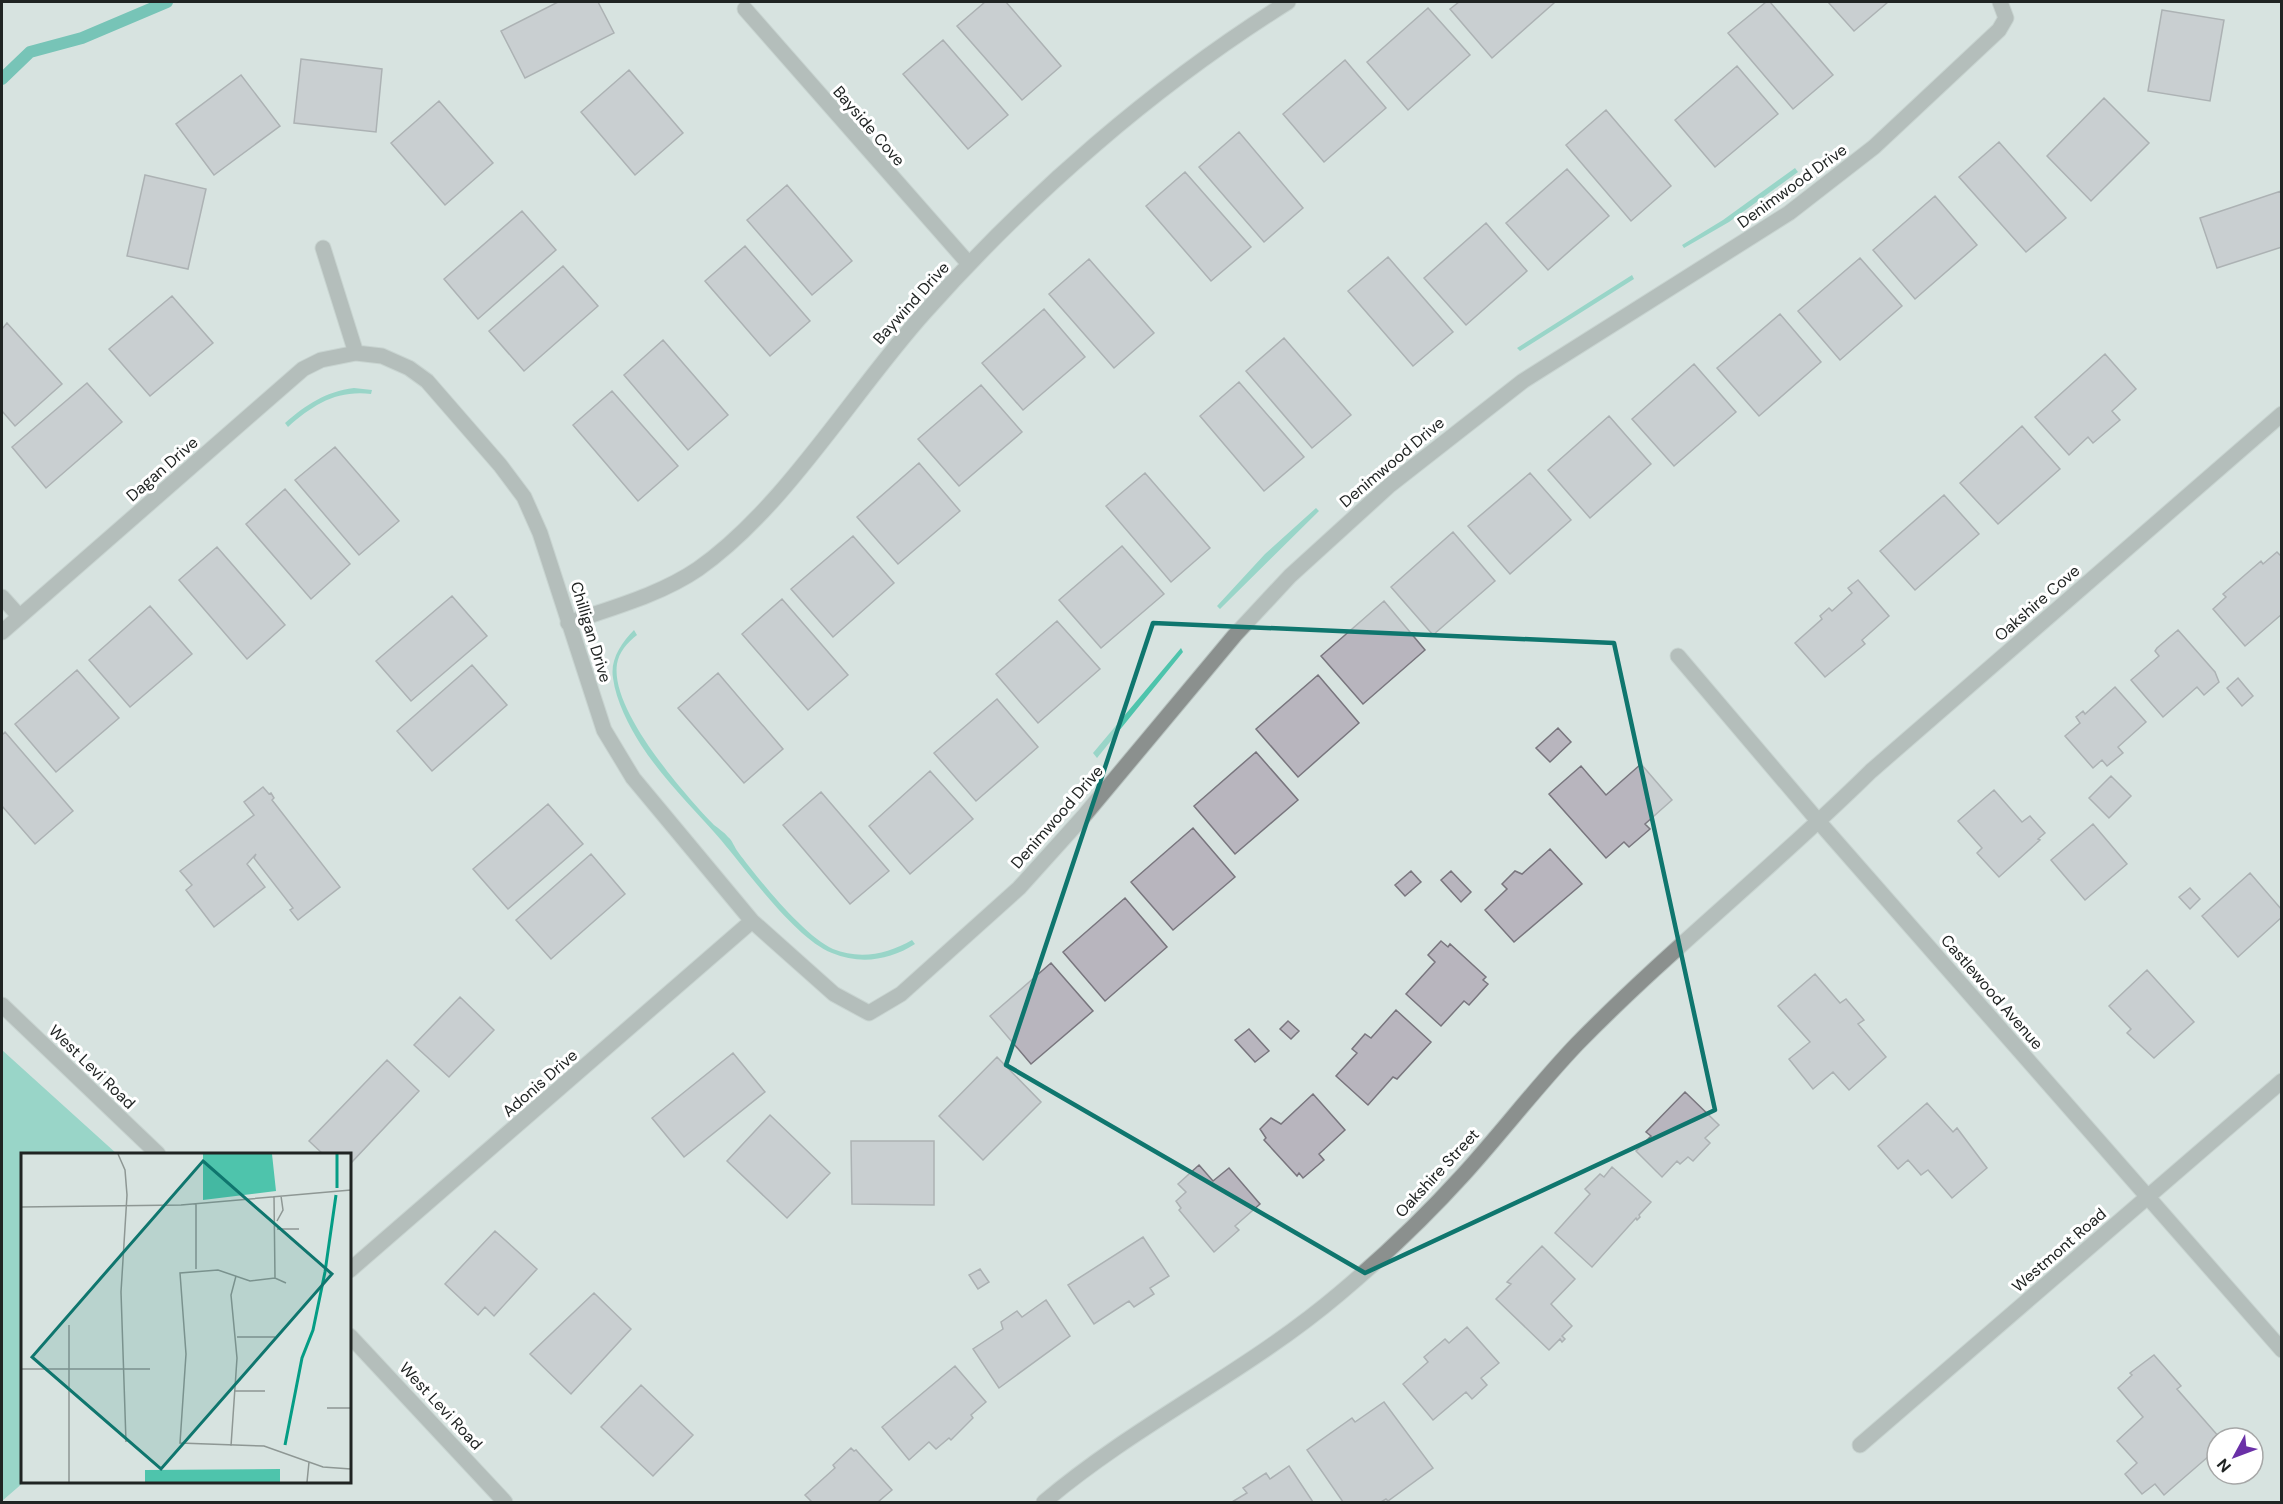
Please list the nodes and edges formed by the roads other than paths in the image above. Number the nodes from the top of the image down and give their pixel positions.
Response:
1 (1288, 2) edge
2 (2000, 2) edge
3 (745, 9) dead end
4 (323, 248) dead end
5 (969, 264) junction
6 (356, 353) junction
7 (2282, 414) edge
8 (2, 597) edge
9 (19, 616) junction
10 (568, 622) junction
11 (2, 632) edge
12 (1678, 656) dead end
13 (1819, 822) junction
14 (752, 921) junction
15 (2, 1005) edge
16 (869, 1013) joint
17 (2282, 1081) edge
18 (156, 1153) edge
19 (2148, 1197) junction
20 (351, 1269) edge
21 (351, 1337) edge
22 (2282, 1350) edge
23 (1860, 1445) dead end
24 (505, 1503) edge
25 (1044, 1503) edge

1 - 5 street, Baywind Drive
2 - 16 street, Denimwood Drive
3 - 5 street, Bayside Cove
4 - 6 street
5 - 10 street, Baywind Drive
6 - 9 street, Dagan Drive
6 - 10 street, Chilligan Drive
7 - 13 street, Oakshire Cove
8 - 9 street
9 - 11 street, Dagan Drive
10 - 14 street, Chilligan Drive
12 - 13 street, Castlewood Avenue
13 - 19 street, Castlewood Avenue
13 - 25 street, Oakshire Street
14 - 16 street, Chilligan Drive
14 - 20 street, Adonis Drive
15 - 18 street, West Levi Road
17 - 19 street, Westmont Road
19 - 22 street, Castlewood Avenue
19 - 23 street, Westmont Road
21 - 24 street, West Levi Road

